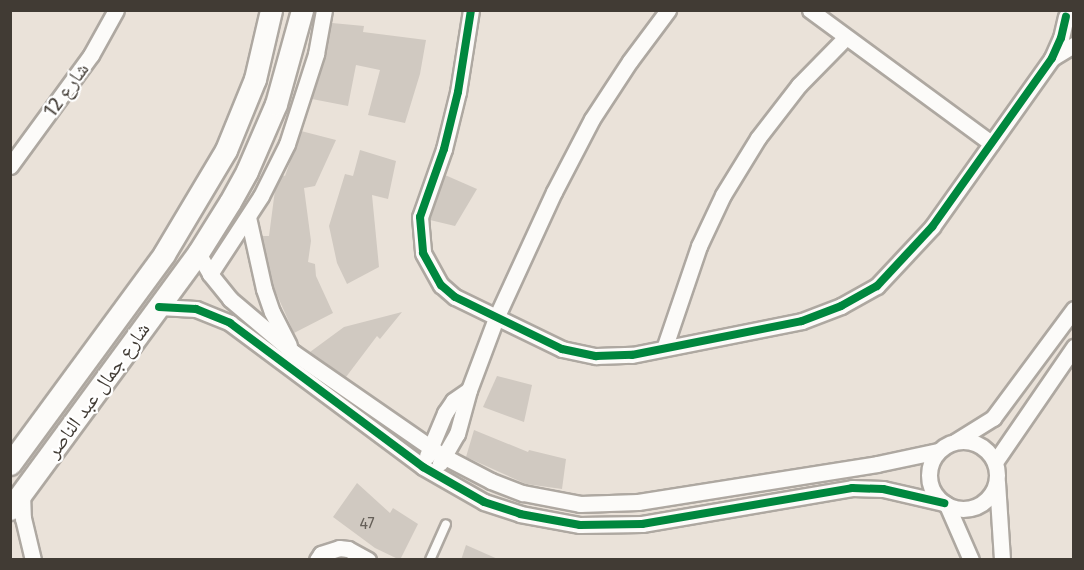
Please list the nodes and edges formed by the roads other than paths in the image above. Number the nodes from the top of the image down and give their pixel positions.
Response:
1 (116, 10) edge
2 (271, 10) edge
3 (302, 10) edge
4 (324, 10) edge
5 (471, 10) edge
6 (668, 10) edge
7 (810, 10) edge
8 (1066, 17) edge
9 (846, 37) junction
10 (1074, 45) edge
11 (1052, 58) junction
12 (991, 143) junction
13 (10, 166) edge
14 (248, 217) junction
15 (198, 253) junction
16 (210, 274) junction
17 (159, 307) junction
18 (1074, 309) edge
19 (496, 318) junction
20 (254, 320) junction
21 (244, 334) junction
22 (665, 346) junction
23 (1074, 347) edge
24 (294, 353) junction
25 (955, 442) junction
26 (938, 451) junction
27 (437, 452) junction
28 (995, 462) junction
29 (10, 464) edge
30 (428, 470) junction
31 (997, 478) junction
32 (16, 501) edge
33 (945, 504) junction
34 (446, 524) dead end
35 (33, 560) edge
36 (317, 560) edge
37 (368, 560) edge
38 (430, 560) edge
39 (971, 560) edge
40 (1002, 560) edge

1 - 13 street, شارع 12
2 - 29 main road, شارع جمال عبد الناصر
3 - 15 main road, شارع جمال عبد الناصر
4 - 14 street
5 - 19 street
6 - 19 street
7 - 9 street
8 - 11 street
9 - 12 street
9 - 22 street
10 - 11 street
11 - 12 street
12 - 22 street
14 - 16 street
14 - 24 street
15 - 16 street
15 - 17 main road, شارع جمال عبد الناصر
16 - 20 street
17 - 21 street
17 - 32 main road, شارع جمال عبد الناصر
18 - 25 street
19 - 22 street
19 - 27 street
20 - 21 street
20 - 24 street
21 - 30 street
23 - 28 street
24 - 27 street
25 - 26 street
25 - 28 street
26 - 27 street
26 - 33 street
27 - 30 street
28 - 31 street
30 - 33 street
31 - 33 street
31 - 40 street
32 - 35 street
33 - 39 street
34 - 38 lane
36 - 37 street

